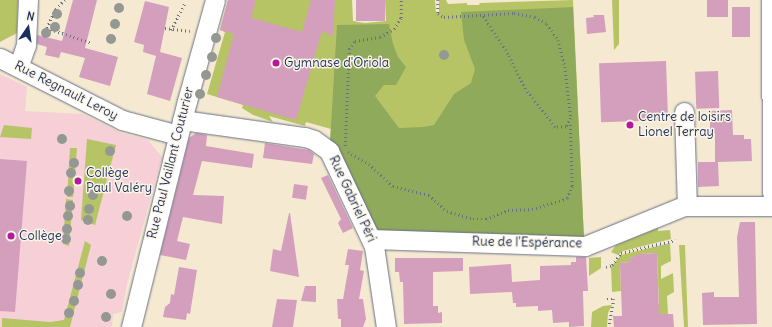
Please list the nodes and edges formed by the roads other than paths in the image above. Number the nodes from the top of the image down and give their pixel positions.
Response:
1 (28, 0) edge
2 (215, 0) edge
3 (771, 0) edge
4 (0, 58) edge
5 (19, 65) junction
6 (684, 112) dead end
7 (180, 128) junction
8 (772, 193) edge
9 (687, 206) junction
10 (772, 206) edge
11 (372, 239) junction
12 (131, 327) edge
13 (386, 327) edge

1 - 5 street
2 - 7 street, Rue Paul Vaillant Couturier
3 - 8 street
4 - 5 street, Rue Regnault Leroy
5 - 7 street, Rue Regnault Leroy
6 - 9 street
7 - 11 street, Rue Gabriel Péri
7 - 12 street, Rue Paul Vaillant Couturier
9 - 10 street, Rue de l'Espérance
9 - 11 street, Rue de l'Espérance
11 - 13 street, Rue Gabriel Péri

